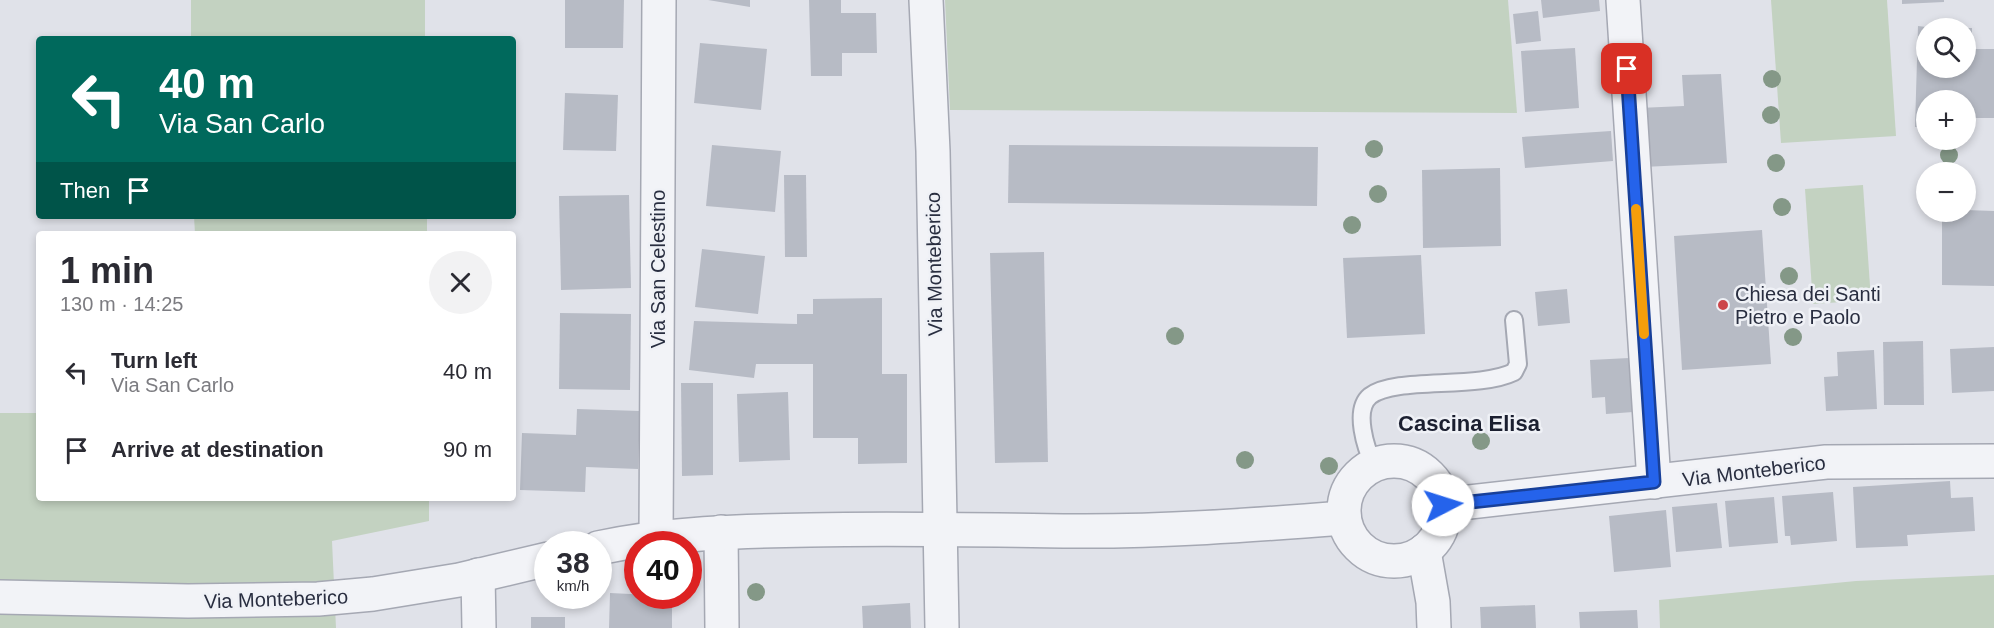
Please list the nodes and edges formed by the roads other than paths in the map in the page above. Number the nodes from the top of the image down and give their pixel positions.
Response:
1 (659, 0) edge
2 (926, 0) edge
3 (1623, 0) edge
4 (1515, 320) dead end
5 (1994, 461) edge
6 (1374, 465) junction
7 (1654, 482) junction
8 (1443, 505) junction
9 (1344, 518) junction
10 (938, 529) junction
11 (656, 531) edge
12 (721, 532) junction
13 (702, 534) edge
14 (1424, 550) junction
15 (534, 562) edge
16 (478, 575) junction
17 (0, 597) edge
18 (479, 628) edge
19 (722, 628) edge
20 (942, 628) edge
21 (1434, 628) edge

1 - 11 street, Via San Celestino
2 - 10 street, Via Monteberico
3 - 7 street
4 - 6 lane
5 - 7 street, Via Monteberico
6 - 8 street
6 - 9 street
7 - 8 street, Via Monteberico
8 - 14 street
9 - 10 street
9 - 14 street
10 - 12 street
10 - 20 street, Via Monteberico
12 - 13 street
12 - 19 street
14 - 21 street
15 - 16 street, Via Monteberico
16 - 17 street, Via Monteberico
16 - 18 street

